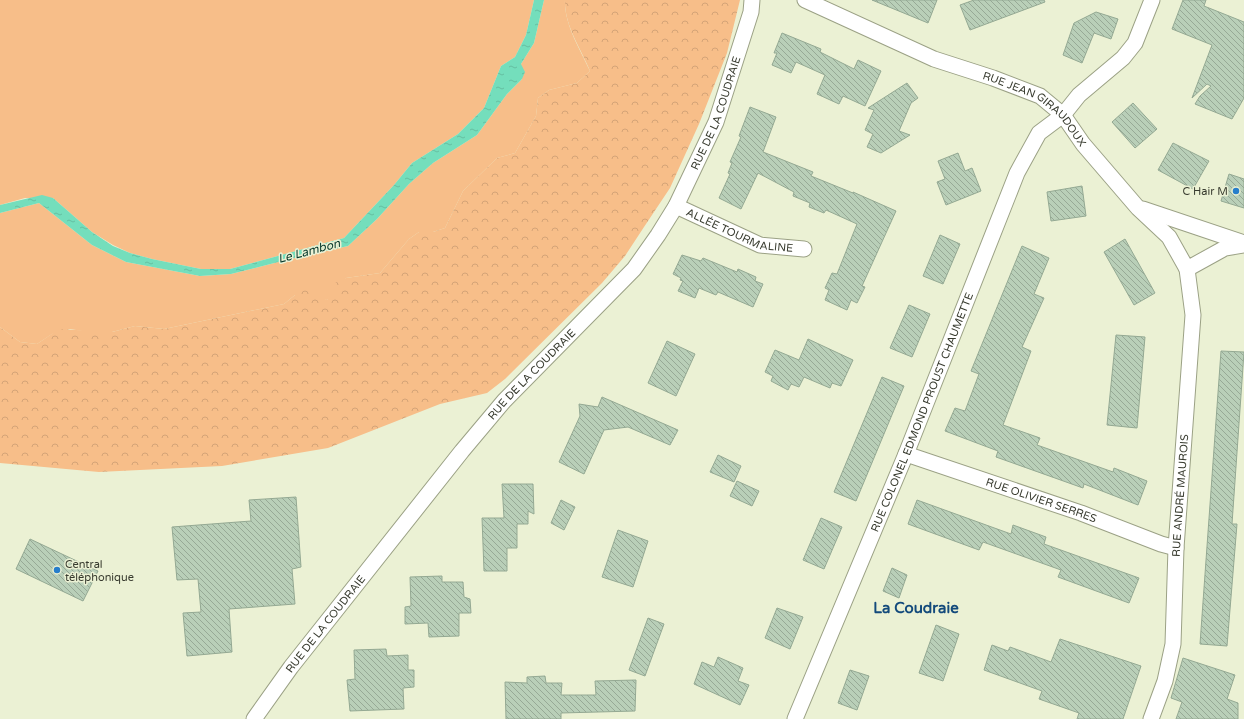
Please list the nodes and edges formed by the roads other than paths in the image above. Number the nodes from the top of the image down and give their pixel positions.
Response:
1 (752, 0) edge
2 (804, 0) edge
3 (1152, 0) edge
4 (1063, 115) junction
5 (676, 206) junction
6 (1138, 208) junction
7 (1244, 244) edge
8 (804, 249) dead end
9 (1187, 269) junction
10 (906, 454) junction
11 (1176, 548) junction
12 (254, 719) edge
13 (795, 719) edge
14 (1151, 719) edge

1 - 5 street, RUE DE LA COUDRAIE
2 - 4 street, RUE JEAN GIRAUDOUX
3 - 4 street, RUE COLONEL EDMOND PROUST CHAUMETTE
4 - 6 street, RUE JEAN GIRAUDOUX
4 - 10 street, RUE COLONEL EDMOND PROUST CHAUMETTE
5 - 8 street, ALLÉE TOURMALINE
5 - 12 street, RUE DE LA COUDRAIE
6 - 7 street
6 - 9 street, RUE ANDRÉ MAUROIS
7 - 9 street
9 - 11 street, RUE ANDRÉ MAUROIS
10 - 11 street, RUE OLIVIER SERRES
10 - 13 street, RUE COLONEL EDMOND PROUST CHAUMETTE
11 - 14 street, RUE ANDRÉ MAUROIS

